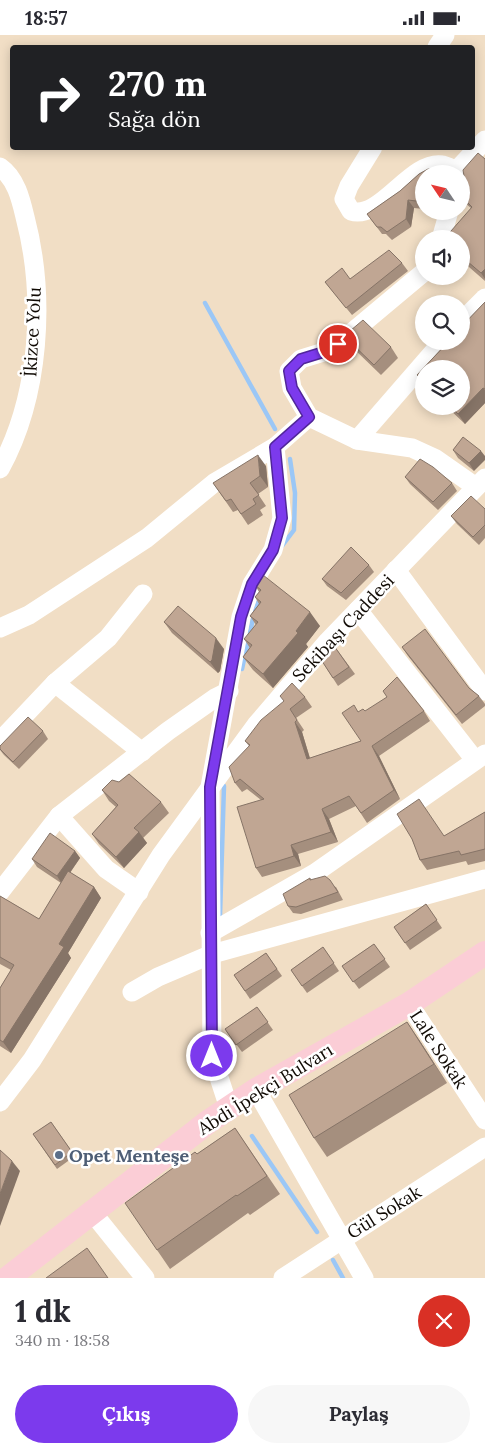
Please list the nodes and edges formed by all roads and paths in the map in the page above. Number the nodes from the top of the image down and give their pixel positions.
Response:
1 (485, 140) edge
2 (371, 150) edge
3 (463, 165) edge
4 (0, 167) edge
5 (415, 175) edge
6 (415, 280) edge
7 (485, 298) edge
8 (470, 313) edge
9 (435, 350) edge
10 (309, 417) junction
11 (357, 440) junction
12 (275, 447) junction
13 (0, 469) edge
14 (480, 483) edge
15 (396, 570) junction
16 (143, 594) dead end
17 (358, 610) junction
18 (0, 628) edge
19 (55, 683) junction
20 (229, 691) junction
21 (485, 691) edge
22 (0, 741) edge
23 (142, 752) junction
24 (480, 757) edge
25 (210, 787) junction
26 (59, 816) junction
27 (485, 879) edge
28 (0, 892) edge
29 (139, 892) junction
30 (210, 933) junction
31 (485, 953) edge
32 (212, 955) junction
33 (132, 992) dead end
34 (409, 1004) junction
35 (256, 1090) junction
36 (3, 1091) edge
37 (229, 1108) junction
38 (485, 1120) edge
39 (485, 1147) edge
40 (92, 1212) junction
41 (341, 1239) junction
42 (11, 1277) edge
43 (145, 1278) edge
44 (283, 1278) edge
45 (364, 1278) edge

1 - 3 street
2 - 5 street
4 - 13 street, İkizce Yolu
6 - 10 street
7 - 8 street
9 - 11 street
10 - 11 street
10 - 12 street
11 - 14 street
12 - 18 street
12 - 20 street
14 - 15 street, Sekibaşı Caddesi
15 - 17 street, Sekibaşı Caddesi
15 - 21 street
16 - 19 street
17 - 24 street
17 - 25 street, Sekibaşı Caddesi
19 - 22 street
19 - 23 street
20 - 23 street
20 - 25 street
23 - 26 street
24 - 30 street
25 - 29 street, Sekibaşı Caddesi
25 - 30 street
26 - 28 street
26 - 29 street
27 - 32 street
29 - 36 street, Sekibaşı Caddesi
30 - 32 street
31 - 34 main road, Abdi İpekçi Bulvarı
32 - 33 street
32 - 37 street
34 - 35 main road, Abdi İpekçi Bulvarı
34 - 38 street, Lale Sokak
35 - 37 main road, Abdi İpekçi Bulvarı
35 - 41 street
37 - 40 main road, Abdi İpekçi Bulvarı
39 - 41 street, Gül Sokak
40 - 42 main road, Abdi İpekçi Bulvarı
40 - 43 street
41 - 44 street, Gül Sokak
41 - 45 street

